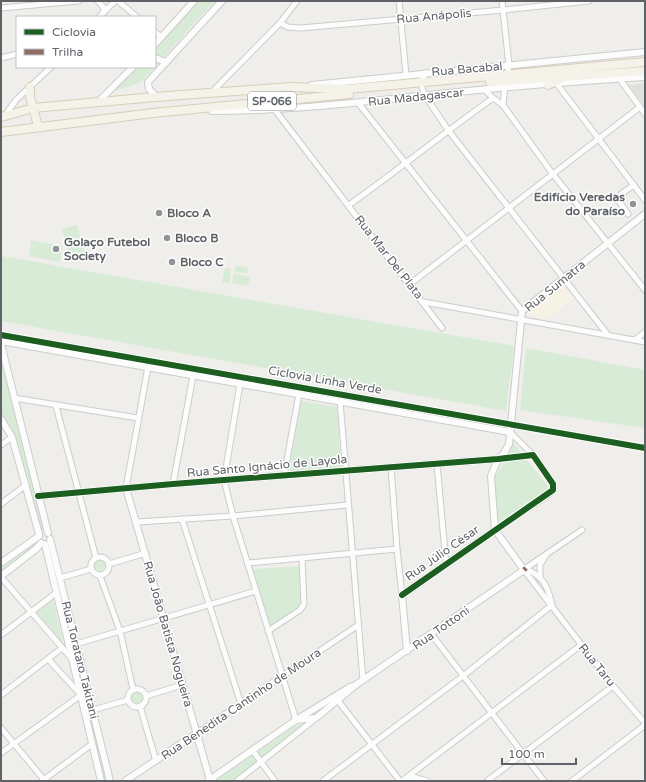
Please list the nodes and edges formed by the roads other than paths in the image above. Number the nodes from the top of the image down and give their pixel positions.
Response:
1 (79, 1) edge
2 (98, 1) edge
3 (116, 1) edge
4 (194, 1) edge
5 (222, 1) edge
6 (297, 1) edge
7 (399, 1) edge
8 (502, 1) edge
9 (589, 1) edge
10 (19, 4) edge
11 (1, 8) edge
12 (503, 10) junction
13 (101, 15) edge
14 (136, 16) edge
15 (399, 20) junction
16 (280, 24) junction
17 (156, 33) edge
18 (162, 37) junction
19 (156, 43) edge
20 (645, 52) edge
21 (16, 54) edge
22 (1, 58) edge
23 (156, 58) edge
24 (166, 62) junction
25 (645, 62) edge
26 (509, 65) junction
27 (493, 66) junction
28 (50, 68) edge
29 (132, 68) edge
30 (645, 70) edge
31 (426, 73) junction
32 (406, 75) junction
33 (567, 76) junction
34 (645, 77) edge
35 (619, 78) junction
36 (505, 80) junction
37 (557, 84) junction
38 (422, 85) junction
39 (548, 85) junction
40 (30, 87) junction
41 (290, 87) junction
42 (485, 90) junction
43 (235, 91) junction
44 (211, 93) junction
45 (157, 97) junction
46 (426, 97) junction
47 (493, 98) junction
48 (97, 104) junction
49 (236, 104) junction
50 (359, 104) junction
51 (503, 105) junction
52 (640, 107) junction
53 (33, 108) junction
54 (188, 110) junction
55 (275, 110) junction
56 (645, 114) edge
57 (3, 116) edge
58 (38, 126) junction
59 (448, 130) junction
60 (1, 132) edge
61 (597, 138) junction
62 (406, 164) junction
63 (552, 173) junction
64 (634, 185) junction
65 (645, 200) edge
66 (349, 205) junction
67 (508, 209) junction
68 (628, 214) dead end
69 (645, 214) edge
70 (466, 240) junction
71 (608, 244) junction
72 (562, 278) junction
73 (410, 284) junction
74 (645, 290) edge
75 (424, 302) junction
76 (522, 311) junction
77 (522, 320) junction
78 (442, 328) dead end
79 (645, 332) edge
80 (608, 335) junction
81 (635, 340) junction
82 (1, 342) edge
83 (645, 342) edge
84 (148, 367) junction
85 (194, 376) junction
86 (240, 384) junction
87 (299, 394) junction
88 (14, 398) junction
89 (340, 401) junction
90 (56, 406) junction
91 (138, 418) junction
92 (1, 419) edge
93 (510, 432) junction
94 (12, 437) junction
95 (1, 445) edge
96 (532, 455) junction
97 (498, 459) junction
98 (437, 464) junction
99 (391, 467) junction
100 (344, 470) junction
101 (32, 472) junction
102 (23, 474) junction
103 (284, 476) junction
104 (224, 480) junction
105 (173, 484) junction
106 (26, 485) junction
107 (126, 488) junction
108 (79, 492) junction
109 (38, 496) junction
110 (1, 504) edge
111 (347, 505) junction
112 (233, 516) junction
113 (182, 519) junction
114 (137, 522) junction
115 (495, 530) junction
116 (582, 530) dead end
117 (39, 535) junction
118 (46, 540) junction
119 (397, 549) junction
120 (146, 553) junction
121 (352, 553) junction
122 (546, 554) junction
123 (96, 558) junction
124 (302, 558) junction
125 (1, 563) edge
126 (248, 563) junction
127 (446, 563) junction
128 (109, 564) junction
129 (523, 568) junction
130 (91, 569) junction
131 (1, 576) edge
132 (100, 576) junction
133 (540, 577) junction
134 (60, 578) junction
135 (546, 585) junction
136 (538, 589) junction
137 (256, 591) junction
138 (56, 593) junction
139 (402, 595) junction
140 (210, 606) junction
141 (552, 606) junction
142 (31, 612) junction
143 (164, 619) junction
144 (357, 626) junction
145 (120, 631) junction
146 (268, 631) junction
147 (1, 635) edge
148 (432, 635) junction
149 (76, 644) junction
150 (581, 646) junction
151 (62, 648) junction
152 (408, 651) junction
153 (49, 660) junction
154 (72, 660) junction
155 (463, 676) junction
156 (282, 677) junction
157 (360, 682) junction
158 (182, 685) junction
159 (613, 686) junction
160 (133, 689) junction
161 (1, 695) edge
162 (81, 695) junction
163 (89, 695) junction
164 (146, 696) junction
165 (334, 696) junction
166 (128, 700) junction
167 (338, 701) junction
168 (241, 704) junction
169 (140, 706) junction
170 (93, 710) junction
171 (492, 714) junction
172 (316, 718) junction
173 (296, 720) junction
174 (645, 724) edge
175 (1, 728) edge
176 (197, 733) junction
177 (14, 743) junction
178 (371, 743) junction
179 (92, 744) junction
180 (253, 751) junction
181 (1, 753) edge
182 (523, 754) junction
183 (156, 761) junction
184 (261, 762) junction
185 (109, 778) edge
186 (101, 779) edge
187 (209, 780) edge
188 (44, 781) edge
189 (125, 781) edge
190 (237, 781) edge
191 (275, 781) edge
192 (322, 781) edge
193 (402, 781) edge
194 (427, 781) edge
195 (486, 781) edge
196 (544, 781) edge
197 (572, 781) edge

1 - 10 street
2 - 13 street
3 - 13 street
3 - 14 street
4 - 18 street
5 - 24 street
6 - 16 street
7 - 15 street
8 - 12 street
9 - 12 street, Rua Anápolis
10 - 11 street
12 - 15 street, Rua Anápolis
12 - 26 street
15 - 16 street, Rua Anápolis
15 - 32 street
16 - 44 street
17 - 18 street
18 - 19 street
20 - 26 street, Rua Bacabal
21 - 22 street
23 - 24 street
24 - 45 street
25 - 36 main road, SP-066
26 - 27 street, Rua Bacabal
26 - 36 street
27 - 31 street, Rua Bacabal
27 - 36 street
28 - 40 street
29 - 48 street
30 - 33 main road, SP-066
31 - 32 street, Rua Bacabal
31 - 38 street
32 - 41 street, Rua Bacabal
33 - 36 main road, SP-066
33 - 39 main road
34 - 35 street, Rua Madagascar
35 - 37 street, Rua Madagascar
35 - 52 street
36 - 38 main road, SP-066
36 - 39 street, Rua Madagascar
36 - 42 street, Rua Madagascar
36 - 51 street
37 - 39 street, Rua Madagascar
37 - 61 street
38 - 41 main road, SP-066
38 - 46 street
38 - 49 main road, SP-066
40 - 53 main road
40 - 57 street
41 - 43 main road, SP-066
42 - 46 street, Rua Madagascar
42 - 47 street
43 - 44 main road, SP-066
43 - 49 main road
44 - 45 main road, SP-066
45 - 48 main road, SP-066
46 - 50 street, Rua Madagascar
46 - 59 street
47 - 51 street
47 - 59 street
48 - 53 main road, SP-066
49 - 54 main road, SP-066
50 - 55 street, Rua Madagascar
50 - 62 street
51 - 63 street
52 - 56 street
52 - 61 street
53 - 57 main road, SP-066
53 - 58 main road
54 - 55 street, Rua Madagascar
54 - 58 main road, SP-066
55 - 66 street, Rua Mar Del Plata
58 - 60 main road, SP-066
59 - 62 street
59 - 67 street
61 - 63 street
61 - 64 street
62 - 66 street
62 - 70 street
63 - 67 street
63 - 71 street
64 - 65 street
64 - 68 street
66 - 73 street, Rua Mar Del Plata
67 - 70 street
67 - 72 street
69 - 71 street, Rua Sumatra
70 - 73 street
70 - 76 street
71 - 72 street, Rua Sumatra
71 - 74 street
72 - 76 street, Rua Sumatra
72 - 80 street
73 - 75 street, Rua Mar Del Plata
75 - 77 street, Rua Mar Del Plata
75 - 78 street
76 - 77 street, Rua Sumatra
77 - 80 street, Rua Mar Del Plata
77 - 93 street, Rua Sumatra
79 - 81 street
80 - 81 street, Rua Mar Del Plata
81 - 83 street, Rua Mar Del Plata
82 - 84 street
82 - 88 street, Rua Torataro Takitani
84 - 85 street
84 - 91 street
85 - 86 street
85 - 105 street
86 - 87 street
86 - 104 street
87 - 89 street
87 - 103 street
88 - 90 street
88 - 101 street, Rua Torataro Takitani
89 - 93 street
89 - 100 street
90 - 91 street
90 - 108 street
91 - 107 street
92 - 94 street
93 - 96 street
93 - 97 street
94 - 95 street
94 - 102 street
96 - 97 street
96 - 115 street
97 - 98 street, Rua Santo Ignácio de Layola
97 - 115 street
98 - 99 street, Rua Santo Ignácio de Layola
98 - 127 street
99 - 100 street, Rua Santo Ignácio de Layola
99 - 119 street
100 - 103 street, Rua Santo Ignácio de Layola
100 - 111 street
101 - 102 street
101 - 109 street, Rua Torataro Takitani
102 - 106 street
103 - 104 street, Rua Santo Ignácio de Layola
104 - 105 street, Rua Santo Ignácio de Layola
104 - 112 street
105 - 107 street, Rua Santo Ignácio de Layola
106 - 110 street
106 - 117 street
107 - 108 street, Rua Santo Ignácio de Layola
107 - 114 street, Rua João Batista Nogueira
108 - 109 street, Rua Santo Ignácio de Layola
108 - 123 street
109 - 118 street, Rua Torataro Takitani
111 - 112 street
111 - 121 street
112 - 113 street
112 - 126 street
113 - 114 street
113 - 140 street
114 - 120 street, Rua João Batista Nogueira
115 - 127 street, Rua Júlio César
115 - 129 street, Rua Taru
116 - 122 street, Rua Tottoni
117 - 118 street
117 - 118 street
117 - 125 street
118 - 131 street
118 - 134 street, Rua Torataro Takitani
118 - 138 street
119 - 121 street
119 - 139 street
120 - 128 street
120 - 143 street, Rua João Batista Nogueira
121 - 124 street
121 - 144 street
122 - 129 street, Rua Tottoni
122 - 133 street
123 - 128 street
123 - 130 street
124 - 126 street
124 - 146 street
126 - 137 street
127 - 139 street, Rua Júlio César
128 - 132 street
129 - 133 street, Rua Taru
129 - 136 street, Rua Taru
129 - 148 street, Rua Tottoni
130 - 132 street
130 - 134 street
131 - 142 street
132 - 145 street
133 - 135 street, Rua Taru
134 - 149 street, Rua Torataro Takitani
135 - 136 street
135 - 141 street, Rua Taru
136 - 141 street, Rua Taru
137 - 140 street
137 - 146 street
138 - 142 street
138 - 154 street
139 - 152 street
140 - 143 street
140 - 168 street
141 - 150 street, Rua Taru
141 - 155 street
142 - 147 street
142 - 151 street
143 - 145 street
143 - 158 street, Rua João Batista Nogueira
144 - 156 street, Rua Benedita Cantinho de Moura
144 - 157 street
145 - 149 street
145 - 160 street
146 - 156 street
148 - 152 street, Rua Tottoni
148 - 155 street
149 - 163 street, Rua Torataro Takitani
150 - 159 street, Rua Taru
150 - 171 street
151 - 153 street
151 - 154 street
152 - 157 street, Rua Tottoni
153 - 161 street
153 - 162 street
154 - 162 street
155 - 171 street
155 - 178 street
156 - 168 street, Rua Benedita Cantinho de Moura
156 - 173 street
157 - 165 street, Rua Tottoni
157 - 167 street, Rua Tottoni
158 - 164 street
158 - 176 street, Rua João Batista Nogueira
159 - 174 street, Rua Taru
159 - 182 street
160 - 164 street
160 - 166 street
162 - 163 street
162 - 177 street
162 - 179 street
163 - 170 street, Rua Torataro Takitani
164 - 169 street
165 - 167 street
165 - 173 street, Rua Tottoni
166 - 169 street
166 - 170 street
167 - 172 street, Rua Tottoni
167 - 178 street
168 - 176 street, Rua Benedita Cantinho de Moura
169 - 183 street
170 - 185 street, Rua Torataro Takitani
171 - 182 street
171 - 193 street
172 - 173 street
172 - 184 street, Rua Tottoni
173 - 180 street, Rua Tottoni
174 - 197 street
175 - 177 street
176 - 183 street, Rua Benedita Cantinho de Moura
176 - 187 street, Rua João Batista Nogueira
177 - 181 street
177 - 188 street
178 - 192 street
178 - 193 street
179 - 186 street
179 - 188 street
180 - 184 street
180 - 187 street, Rua Tottoni
182 - 195 street
182 - 196 street
183 - 189 street, Rua Benedita Cantinho de Moura
184 - 190 street, Rua Tottoni
184 - 191 street
185 - 186 street
193 - 194 street

